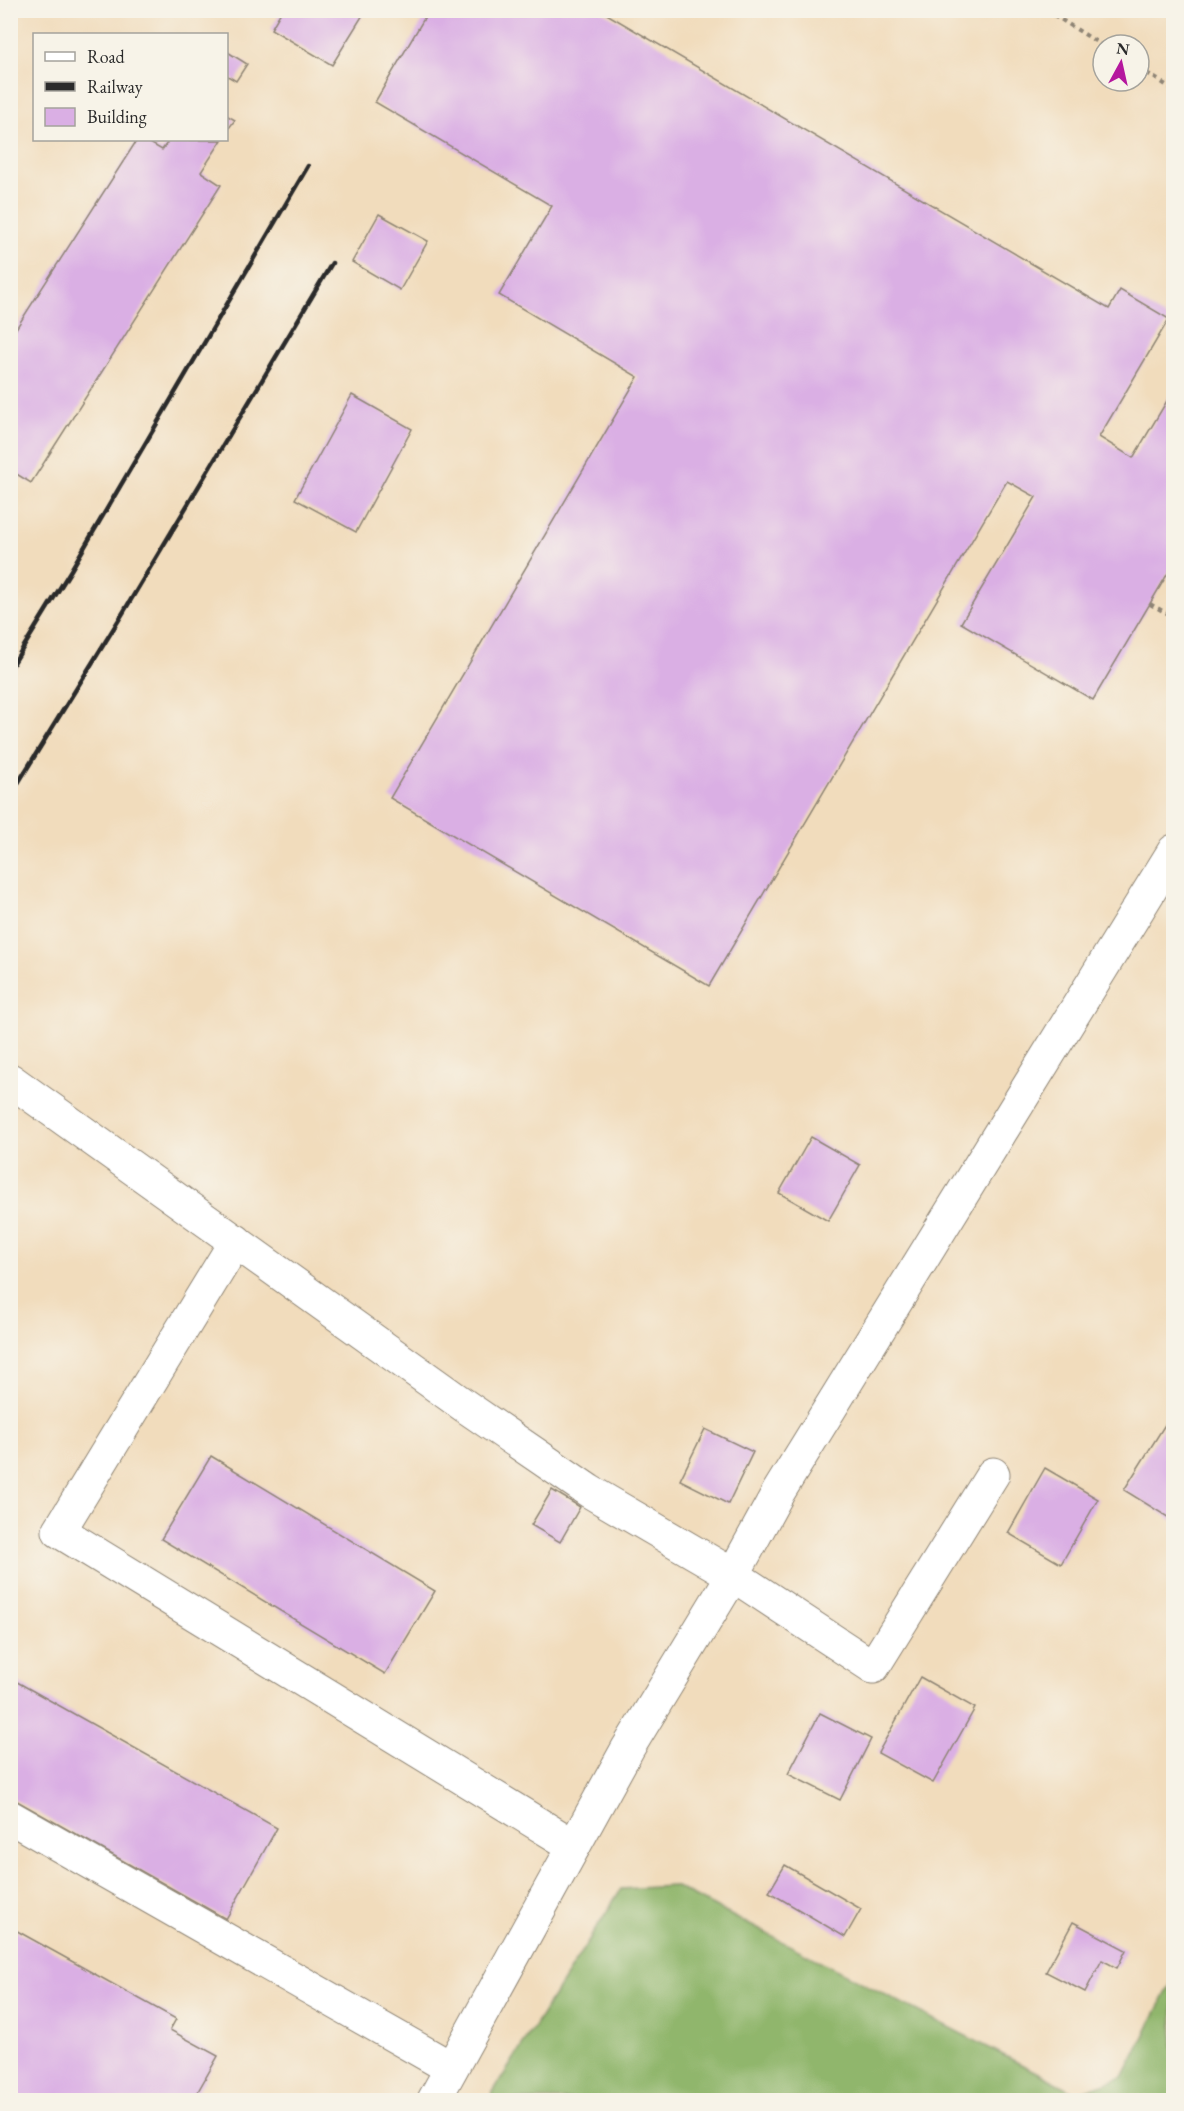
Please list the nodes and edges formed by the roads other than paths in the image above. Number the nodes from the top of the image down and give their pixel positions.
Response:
1 (1173, 851) edge
2 (10, 1080) edge
3 (236, 1241) junction
4 (993, 1474) dead end
5 (733, 1575) junction
6 (10, 1817) edge
7 (574, 1846) junction
8 (451, 2068) junction
9 (434, 2100) edge

1 - 5 lane
2 - 3 lane
3 - 5 lane
3 - 7 lane
4 - 5 lane
5 - 7 lane
6 - 8 lane
7 - 8 lane
8 - 9 lane

